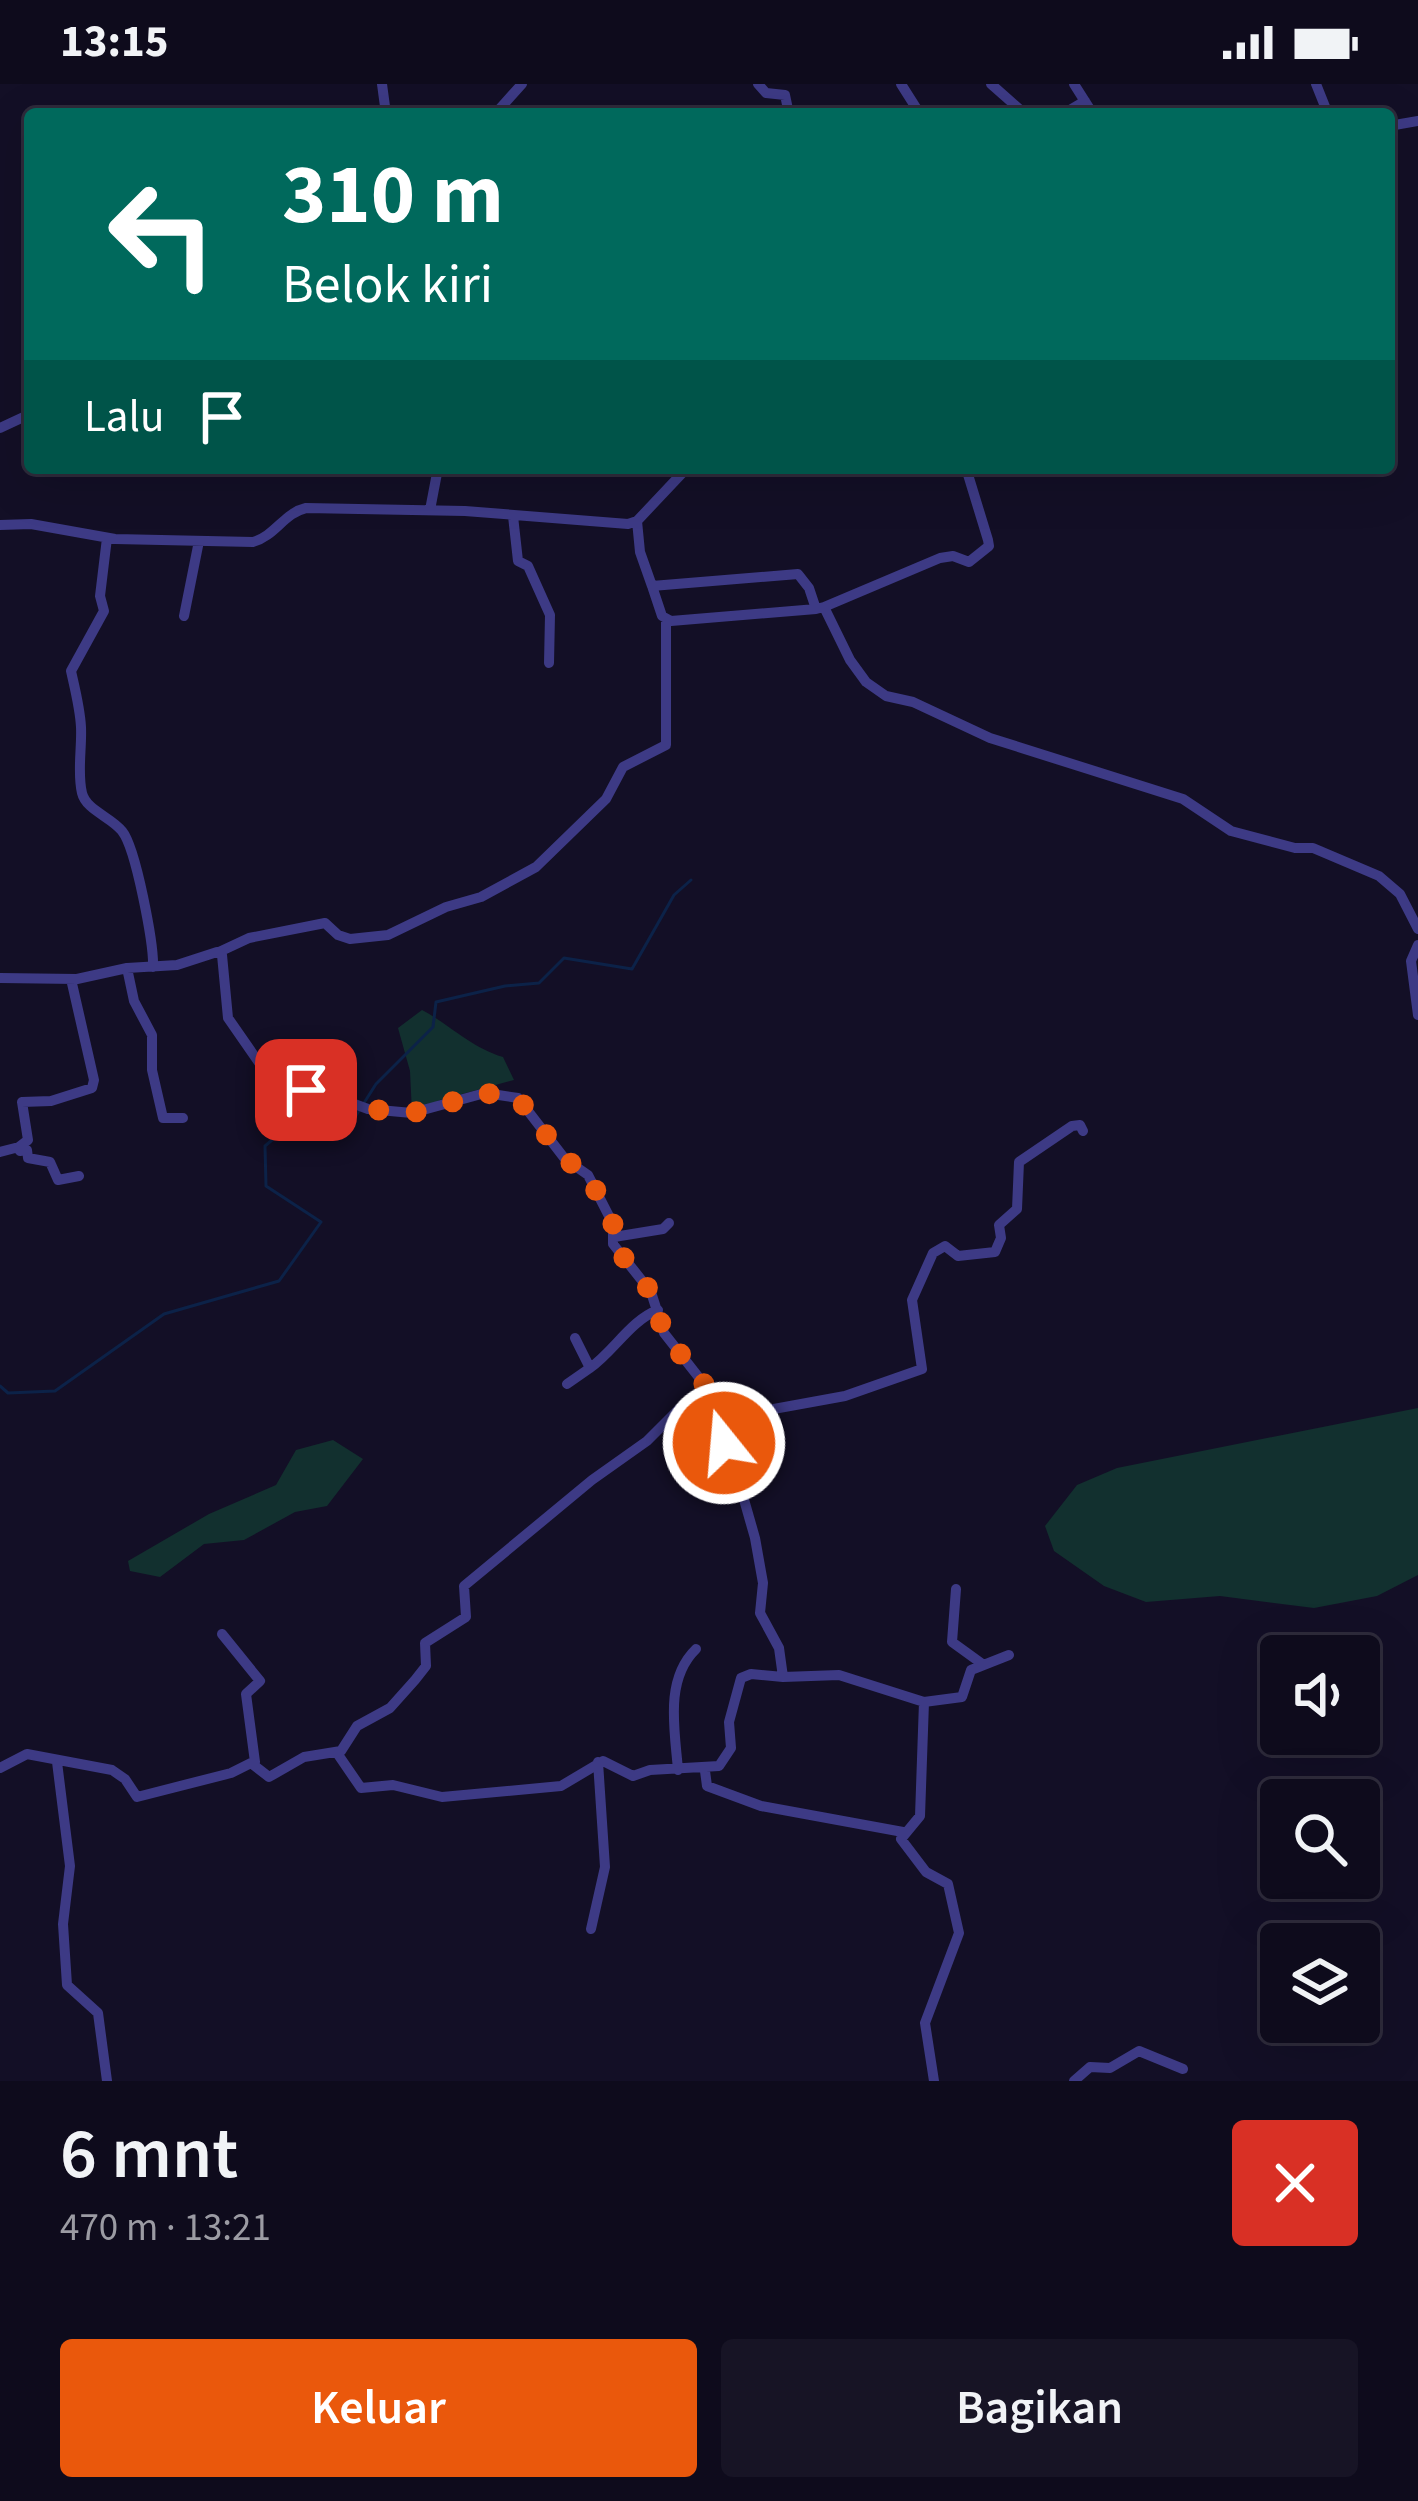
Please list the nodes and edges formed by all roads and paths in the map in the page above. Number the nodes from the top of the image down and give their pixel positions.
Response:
1 (522, 84) edge
2 (758, 84) edge
3 (992, 84) edge
4 (1073, 84) edge
5 (1085, 101) junction
6 (500, 108) edge
7 (788, 108) edge
8 (1018, 108) edge
9 (1073, 108) edge
10 (1089, 108) edge
11 (437, 474) edge
12 (681, 474) edge
13 (968, 474) edge
14 (430, 511) junction
15 (513, 516) junction
16 (637, 521) junction
17 (0, 525) edge
18 (107, 538) junction
19 (199, 541) junction
20 (652, 586) junction
21 (820, 608) junction
22 (184, 616) dead end
23 (666, 620) junction
24 (549, 663) dead end
25 (1418, 929) edge
26 (1418, 945) edge
27 (219, 952) junction
28 (153, 967) junction
29 (128, 968) junction
30 (0, 978) edge
31 (71, 979) junction
32 (1418, 1015) edge
33 (183, 1118) dead end
34 (1083, 1131) dead end
35 (0, 1154) edge
36 (79, 1176) dead end
37 (669, 1223) dead end
38 (614, 1237) junction
39 (658, 1310) junction
40 (575, 1338) dead end
41 (590, 1368) junction
42 (567, 1384) dead end
43 (710, 1389) junction
44 (720, 1424) junction
45 (956, 1589) dead end
46 (222, 1634) dead end
47 (696, 1649) dead end
48 (1009, 1655) dead end
49 (981, 1664) junction
50 (783, 1677) junction
51 (924, 1702) junction
52 (337, 1753) junction
53 (58, 1762) junction
54 (255, 1762) junction
55 (598, 1762) junction
56 (0, 1768) edge
57 (678, 1770) junction
58 (706, 1771) junction
59 (903, 1832) junction
60 (591, 1930) dead end
61 (1183, 2069) dead end
62 (107, 2081) edge
63 (934, 2081) edge
64 (1074, 2081) edge

1 - 6 street
2 - 7 street
3 - 8 street
4 - 5 street
5 - 9 street
5 - 10 street
11 - 14 street
12 - 16 street
13 - 21 street
14 - 15 street
14 - 19 street
15 - 16 street
15 - 24 street
16 - 20 street
17 - 18 street
18 - 19 street
18 - 28 street
19 - 22 street
20 - 21 street
20 - 23 street
21 - 23 street
21 - 25 street
23 - 27 street
26 - 32 street
27 - 28 street
27 - 38 street
28 - 29 street
29 - 31 street
29 - 33 street
30 - 31 street
31 - 35 street
34 - 44 street
35 - 36 street
37 - 38 street
38 - 39 street
39 - 41 street
39 - 43 street
40 - 41 street
41 - 42 street
43 - 44 street
43 - 52 street
44 - 50 street
45 - 49 street
46 - 54 street
47 - 57 street
48 - 49 street
49 - 51 street
50 - 51 street
50 - 58 street
51 - 59 street
52 - 54 street
52 - 55 street
53 - 54 street
53 - 56 street
53 - 62 street
55 - 57 street
55 - 60 street
57 - 58 street
58 - 59 street
59 - 63 street
61 - 64 street

